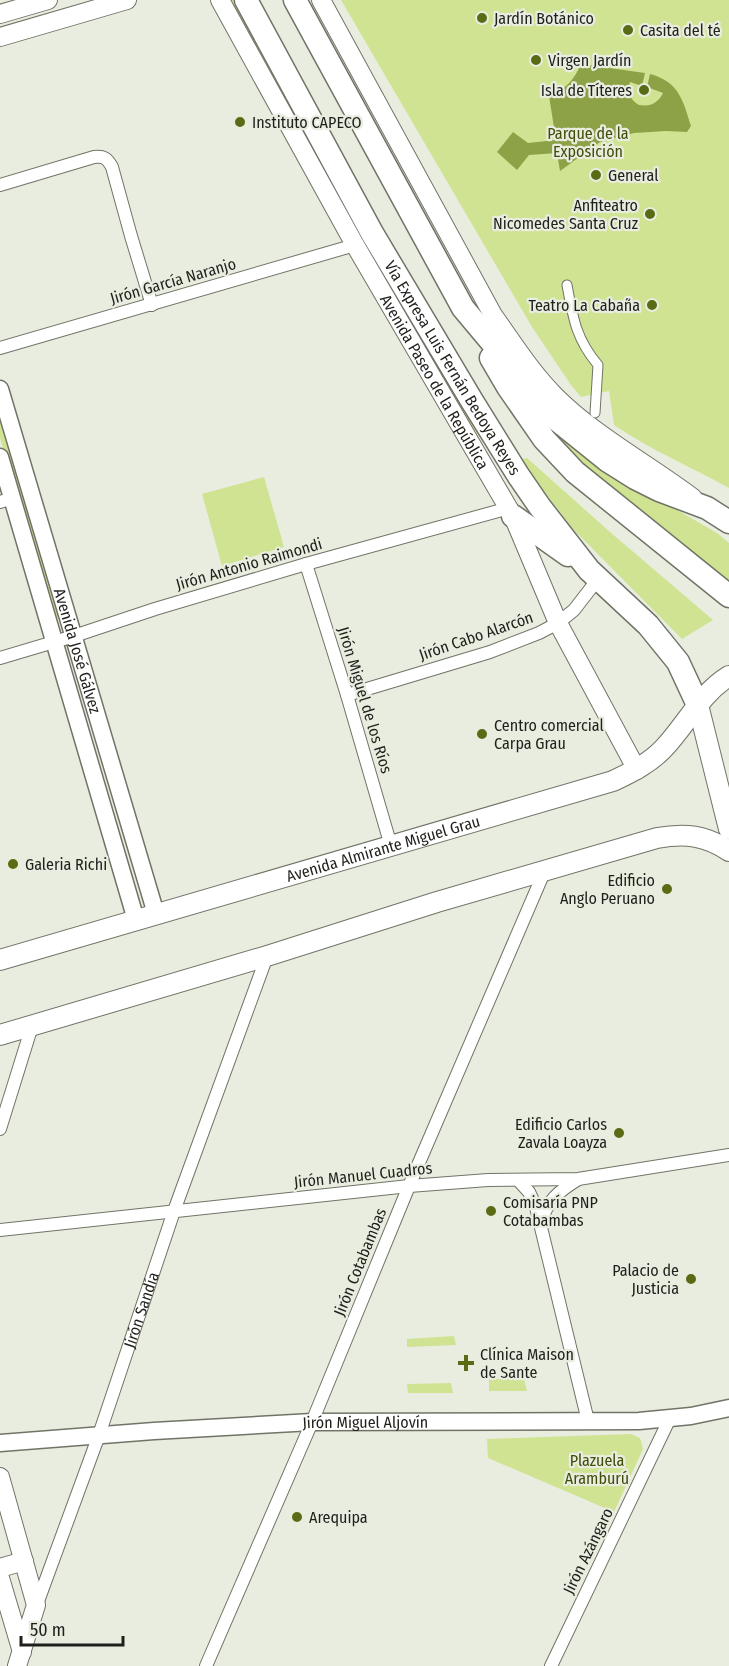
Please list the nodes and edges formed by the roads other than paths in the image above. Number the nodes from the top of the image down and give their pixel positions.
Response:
1 (48, 0) edge
2 (127, 0) edge
3 (220, 0) edge
4 (246, 0) edge
5 (295, 0) edge
6 (325, 4) edge
7 (0, 14) edge
8 (0, 38) edge
9 (0, 185) edge
10 (354, 245) junction
11 (567, 285) dead end
12 (152, 305) junction
13 (463, 308) junction
14 (0, 348) edge
15 (0, 389) edge
16 (595, 413) dead end
17 (0, 457) edge
18 (6, 500) edge
19 (706, 508) junction
20 (511, 512) junction
21 (729, 522) edge
22 (306, 564) junction
23 (594, 574) junction
24 (729, 596) edge
25 (558, 622) junction
26 (74, 636) junction
27 (54, 642) junction
28 (0, 658) edge
29 (729, 676) edge
30 (347, 695) junction
31 (698, 705) junction
32 (637, 770) junction
33 (729, 829) edge
34 (391, 846) junction
35 (729, 851) edge
36 (545, 870) junction
37 (156, 914) junction
38 (136, 920) junction
39 (267, 956) junction
40 (0, 960) edge
41 (32, 1026) junction
42 (0, 1035) edge
43 (0, 1129) edge
44 (729, 1155) edge
45 (578, 1179) junction
46 (518, 1180) junction
47 (410, 1186) junction
48 (174, 1211) junction
49 (540, 1223) junction
50 (0, 1230) edge
51 (729, 1408) edge
52 (670, 1418) junction
53 (588, 1421) junction
54 (312, 1422) junction
55 (99, 1435) junction
56 (0, 1443) edge
57 (0, 1477) edge
58 (24, 1561) junction
59 (0, 1568) edge
60 (0, 1578) edge
61 (36, 1605) junction
62 (20, 1659) edge
63 (206, 1666) edge
64 (551, 1666) edge

1 - 7 main road
2 - 8 main road
3 - 10 main road, Avenida Paseo de la República
4 - 23 highway, Vía Expresa Luis Fernán Bedoya Reyes
5 - 13 highway
6 - 19 main road
9 - 12 street
10 - 12 street, Jirón García Naranjo
10 - 20 main road, Avenida Paseo de la República
11 - 16 street
12 - 14 street, Jirón García Naranjo
13 - 19 highway
13 - 24 highway
15 - 26 street, Avenida José Gálvez
17 - 18 street, Avenida José Gálvez
18 - 27 street, Avenida José Gálvez
19 - 21 highway
20 - 22 street, Jirón Antonio Raimondi
20 - 23 highway
20 - 25 main road, Avenida Paseo de la República
22 - 26 street, Jirón Antonio Raimondi
22 - 30 street, Jirón Miguel de los Ríos
23 - 25 street, Jirón Cabo Alarcón
23 - 31 highway, Vía Expresa Luis Fernán Bedoya Reyes
25 - 30 street, Jirón Cabo Alarcón
25 - 32 main road, Avenida Paseo de la República
26 - 27 street, Jirón Antonio Raimondi
26 - 37 street, Avenida José Gálvez
27 - 28 street, Jirón Antonio Raimondi
27 - 38 street, Avenida José Gálvez
29 - 31 main road, Avenida Almirante Miguel Grau
30 - 34 street, Jirón Miguel de los Ríos
31 - 32 main road, Avenida Almirante Miguel Grau
31 - 33 main road
32 - 34 main road, Avenida Almirante Miguel Grau
34 - 37 main road, Avenida Almirante Miguel Grau
35 - 36 main road
36 - 39 main road
36 - 47 street, Jirón Cotabambas
37 - 38 main road, Avenida Almirante Miguel Grau
38 - 40 main road, Avenida Almirante Miguel Grau
39 - 41 main road
39 - 48 street, Jirón Sandía
41 - 42 main road
41 - 43 street
44 - 45 street, Jirón Manuel Cuadros
45 - 46 street, Jirón Manuel Cuadros
45 - 49 street
46 - 47 street, Jirón Manuel Cuadros
46 - 49 street
47 - 48 street, Jirón Manuel Cuadros
47 - 54 street, Jirón Cotabambas
48 - 50 street, Jirón Manuel Cuadros
48 - 55 street, Jirón Sandía
49 - 53 street
51 - 52 street, Jirón Miguel Aljovín
52 - 53 street, Jirón Miguel Aljovín
52 - 64 street, Jirón Azángaro
53 - 54 street, Jirón Miguel Aljovín
54 - 55 street, Jirón Miguel Aljovín
54 - 63 street, Jirón Cotabambas
55 - 56 street, Jirón Miguel Aljovín
55 - 61 street, Jirón Sandía
57 - 58 main road
58 - 59 main road
58 - 61 main road
60 - 62 main road
61 - 62 main road, Jirón Sandía

